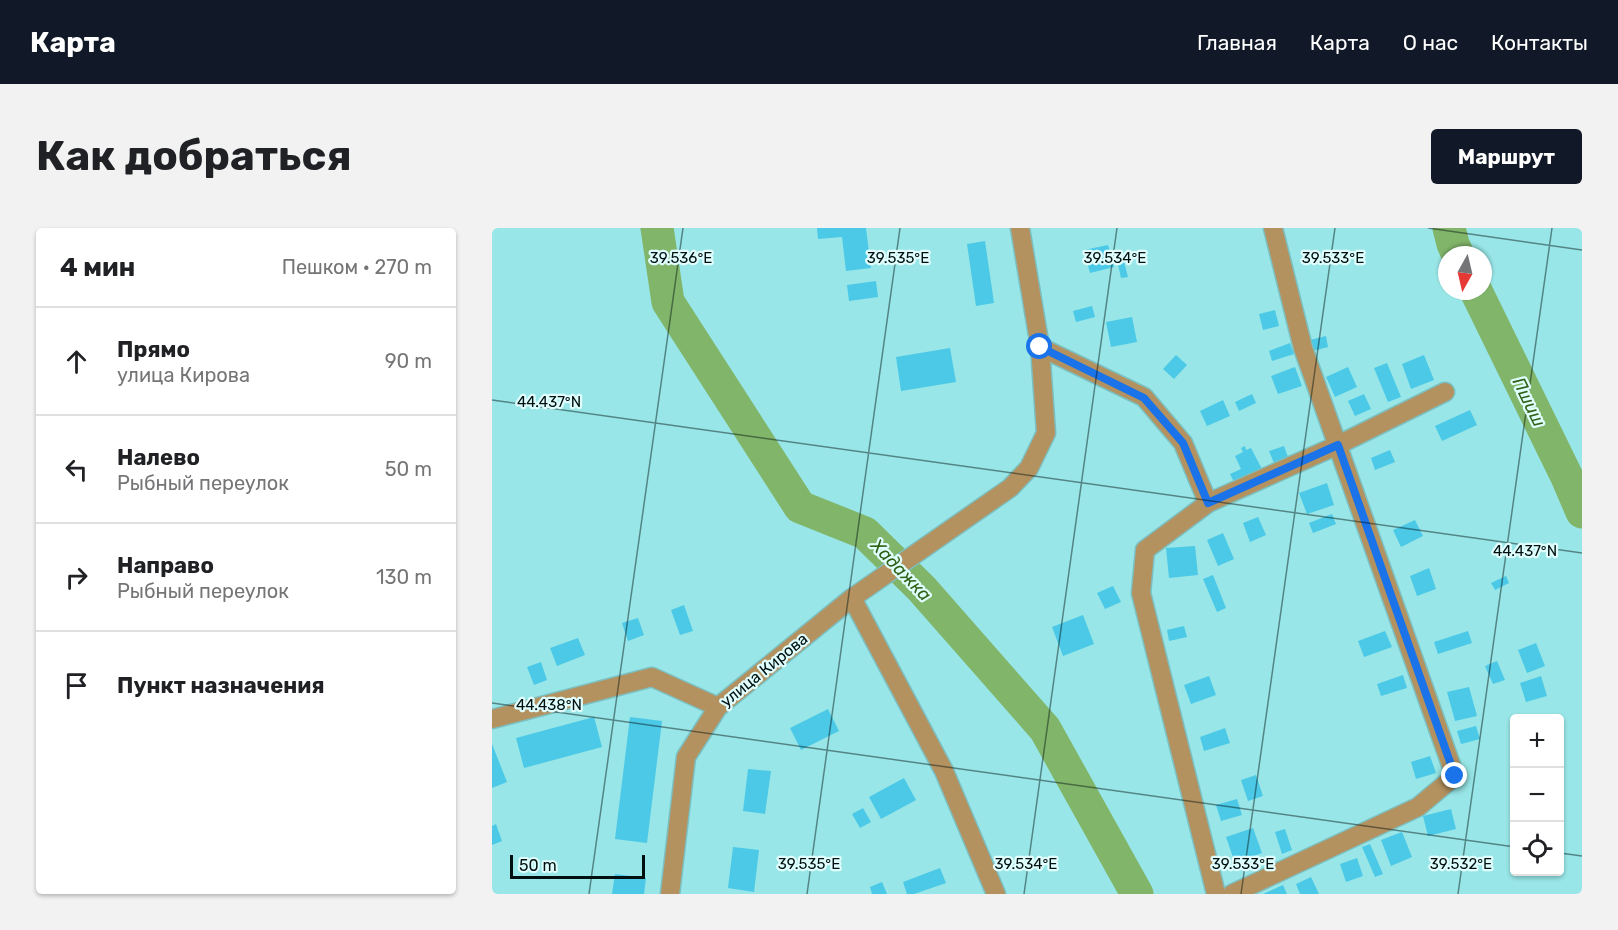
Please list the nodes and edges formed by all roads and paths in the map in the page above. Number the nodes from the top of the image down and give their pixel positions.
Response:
1 (1020, 228) edge
2 (1273, 228) edge
3 (1040, 347) junction
4 (1445, 392) dead end
5 (1338, 445) junction
6 (1208, 503) junction
7 (859, 594) junction
8 (718, 707) junction
9 (492, 719) edge
10 (670, 894) edge
11 (996, 894) edge
12 (1216, 894) edge
13 (1232, 894) edge

1 - 3 street, улица Кирова
2 - 5 street
3 - 6 street
3 - 7 street, улица Кирова
4 - 5 street
5 - 6 street
5 - 13 street
6 - 12 street
7 - 8 street, улица Кирова
7 - 11 street
8 - 9 street
8 - 10 street, улица Кирова

